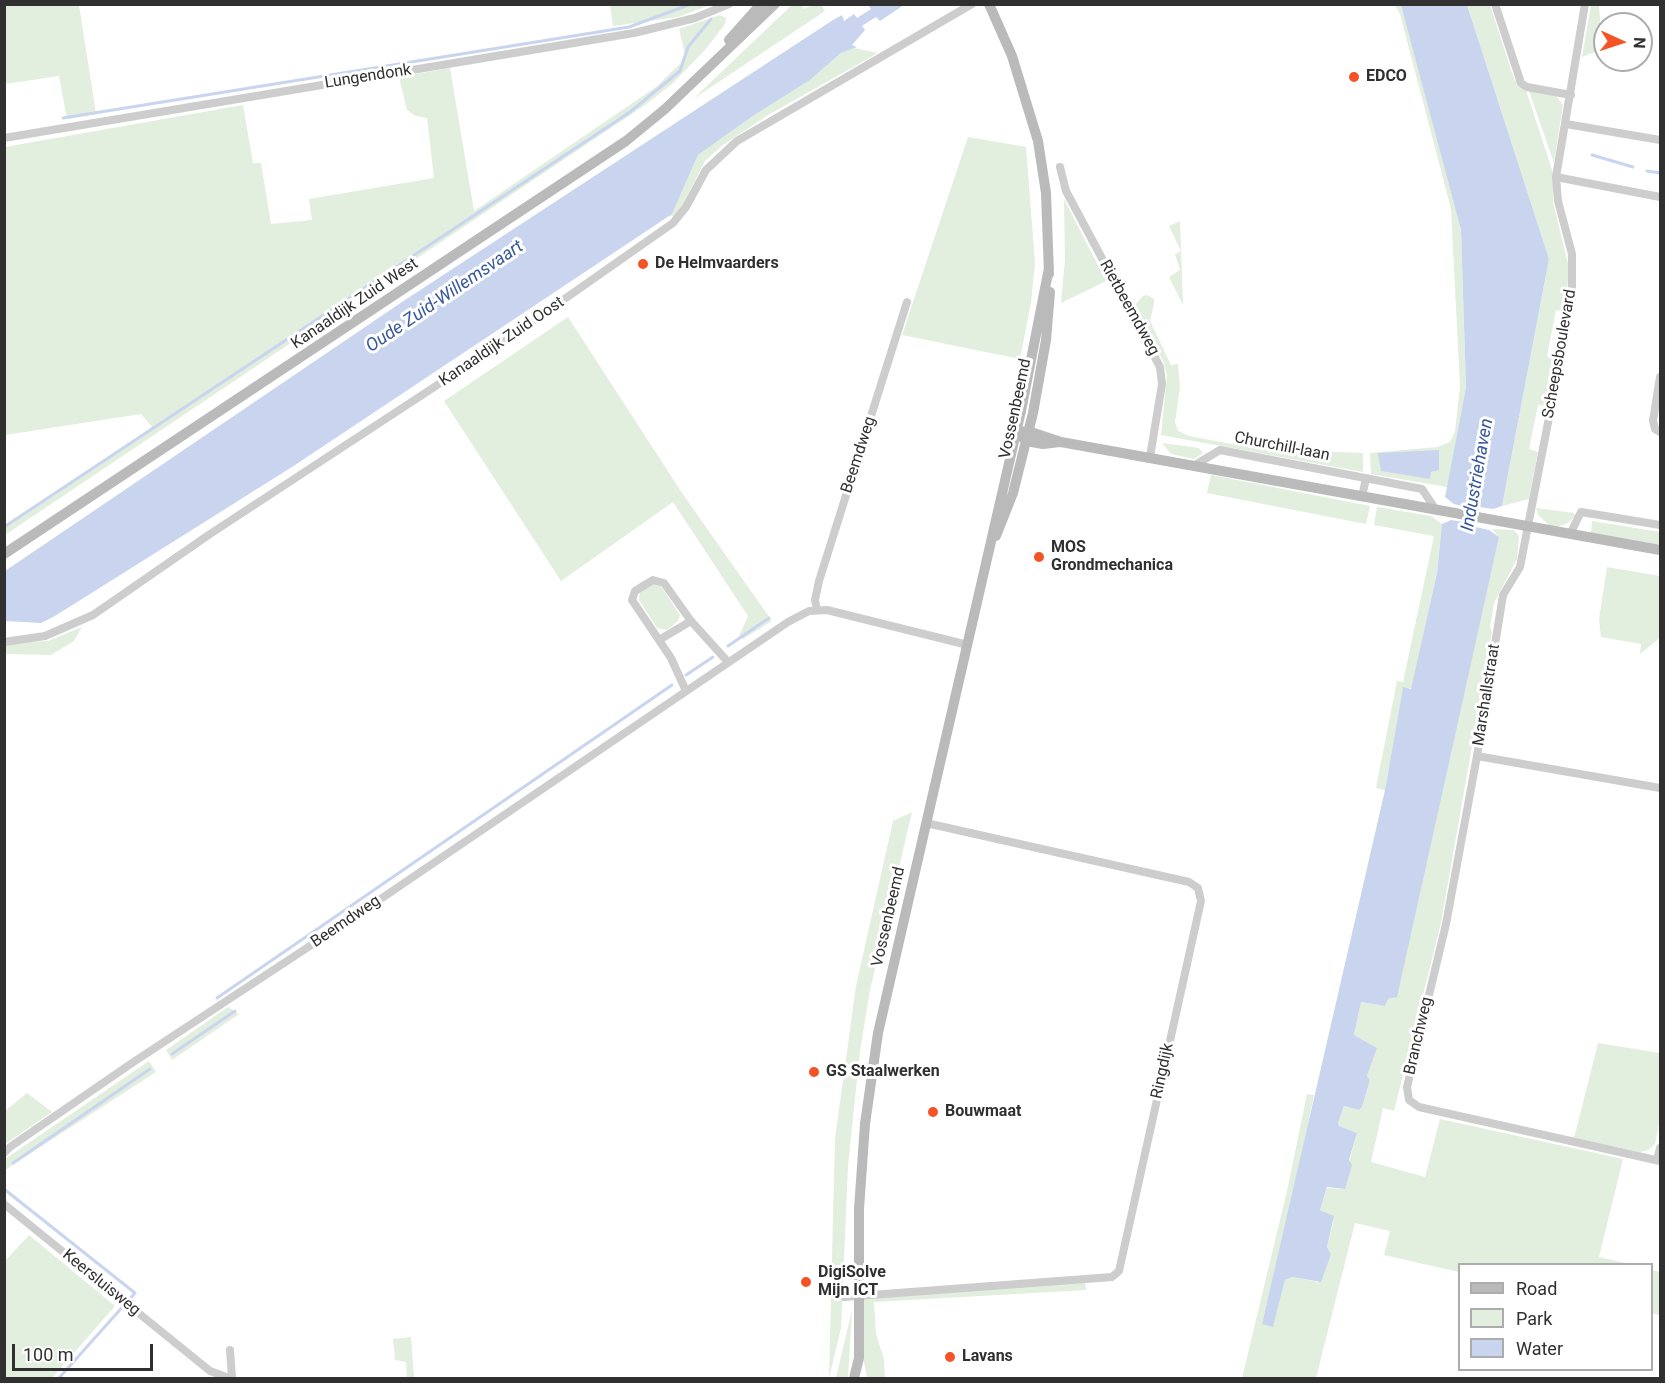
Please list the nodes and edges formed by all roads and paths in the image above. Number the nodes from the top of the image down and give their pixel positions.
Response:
1 (729, 4) edge
2 (761, 4) edge
3 (774, 4) edge
4 (972, 4) edge
5 (989, 4) edge
6 (1495, 4) edge
7 (1586, 4) edge
8 (711, 64) junction
9 (1571, 94) junction
10 (1566, 124) junction
11 (4, 138) edge
12 (1660, 140) edge
13 (1060, 167) dead end
14 (1556, 177) junction
15 (1660, 197) edge
16 (1049, 268) junction
17 (908, 302) dead end
18 (1660, 377) edge
19 (1658, 430) edge
20 (1016, 432) junction
21 (1027, 436) junction
22 (1150, 457) junction
23 (1195, 465) junction
24 (1366, 479) junction
25 (1362, 496) junction
26 (1437, 510) junction
27 (1660, 525) edge
28 (1528, 526) junction
29 (1570, 534) junction
30 (1660, 550) edge
31 (989, 551) junction
32 (4, 554) edge
33 (817, 609) junction
34 (691, 621) junction
35 (659, 640) junction
36 (4, 642) edge
37 (968, 645) junction
38 (729, 662) junction
39 (686, 691) junction
40 (1477, 756) junction
41 (1660, 788) edge
42 (926, 822) junction
43 (1660, 1148) edge
44 (4, 1153) edge
45 (1659, 1161) edge
46 (4, 1204) edge
47 (858, 1295) junction
48 (844, 1297) dead end
49 (230, 1350) dead end
50 (859, 1358) junction
51 (231, 1378) edge
52 (854, 1378) edge
53 (863, 1378) edge

1 - 11 street, Lungendonk
2 - 8 main road, Kanaaldijk Zuid West
3 - 8 main road, Kanaaldijk Zuid West
4 - 36 street, Kanaaldijk Zuid Oost
5 - 16 main road, Vossenbeemd
6 - 9 street
7 - 9 street, Scheepsboulevard
8 - 32 main road, Kanaaldijk Zuid West
9 - 10 street, Scheepsboulevard
10 - 12 street
10 - 14 street, Scheepsboulevard
13 - 22 street, Rietbeemdweg
14 - 15 street
14 - 28 street, Scheepsboulevard
16 - 20 main road, Vossenbeemd
16 - 21 main road, Vossenbeemd
17 - 33 street, Beemdweg
18 - 19 street
20 - 21 main road
20 - 31 main road, Vossenbeemd
21 - 22 main road, Churchill-laan
21 - 31 main road, Vossenbeemd
22 - 23 main road, Churchill-laan
23 - 24 street, Churchill-laan
23 - 25 main road, Churchill-laan
24 - 25 street
24 - 26 street, Churchill-laan
25 - 26 main road, Churchill-laan
26 - 28 main road, Churchill-laan
27 - 29 street
28 - 29 main road, Churchill-laan
28 - 40 street, Marshallstraat
29 - 30 main road, Churchill-laan
31 - 37 main road, Vossenbeemd
33 - 37 street
33 - 38 street, Beemdweg
34 - 35 street
34 - 35 street
34 - 38 street
35 - 39 street
37 - 42 main road, Vossenbeemd
38 - 39 street, Beemdweg
39 - 44 street, Beemdweg
40 - 41 street, Marshallstraat
40 - 45 street, Branchweg
42 - 47 main road, Vossenbeemd
42 - 47 street, Ringdijk
43 - 45 street, Branchweg
46 - 51 street, Keersluisweg
47 - 48 street
47 - 50 main road, Vossenbeemd
49 - 51 street
50 - 52 main road, Vossenbeemd
50 - 53 main road, Vossenbeemd

